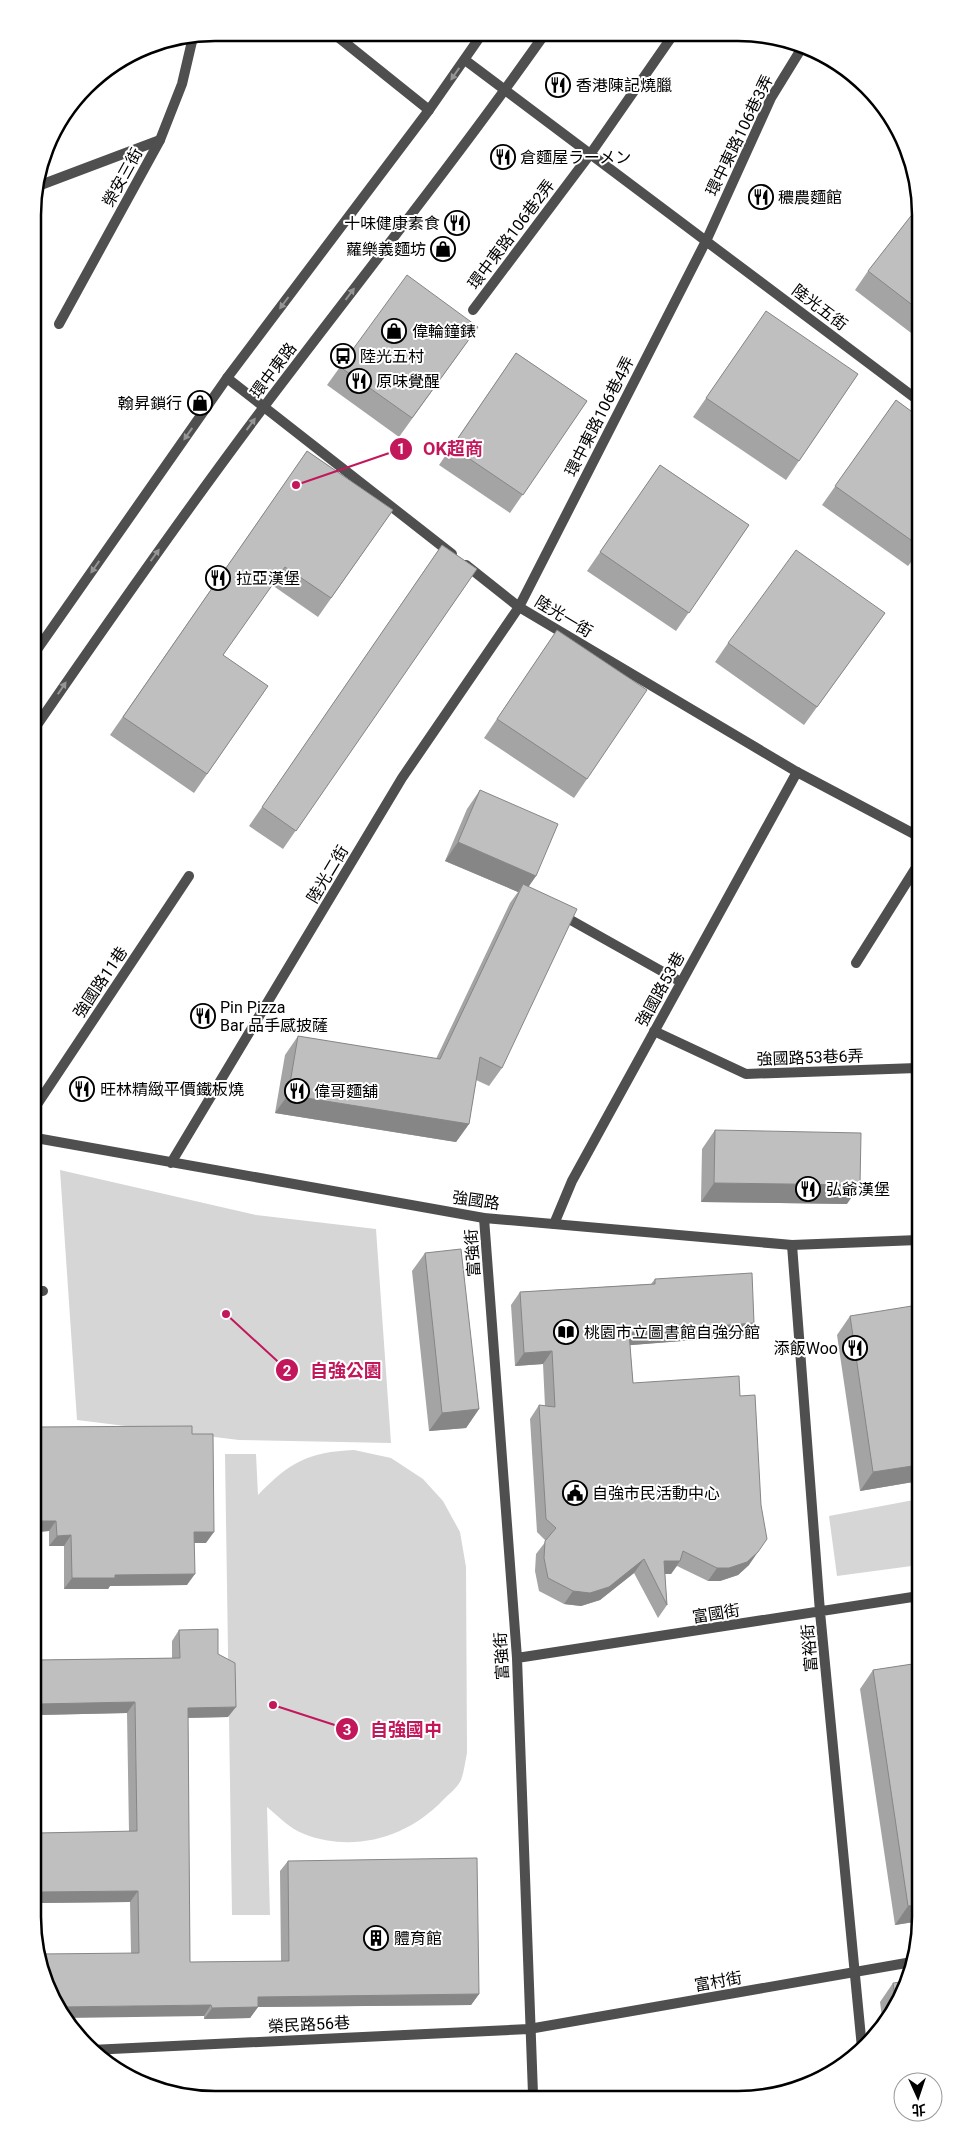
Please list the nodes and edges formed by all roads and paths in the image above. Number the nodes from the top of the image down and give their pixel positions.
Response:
1 (477, 41) edge
2 (539, 41) edge
3 (669, 41) edge
4 (344, 42) edge
5 (191, 44) edge
6 (799, 52) edge
7 (465, 60) junction
8 (505, 89) junction
9 (429, 110) junction
10 (160, 140) junction
11 (591, 153) junction
12 (45, 183) edge
13 (707, 239) junction
14 (473, 310) dead end
15 (59, 324) dead end
16 (227, 378) junction
17 (912, 396) edge
18 (264, 406) junction
19 (519, 607) junction
20 (42, 643) edge
21 (42, 718) edge
22 (797, 772) junction
23 (912, 833) edge
24 (912, 873) edge
25 (189, 876) dead end
26 (551, 908) edge
27 (856, 963) dead end
28 (681, 982) junction
29 (654, 1031) junction
30 (912, 1068) edge
31 (41, 1098) edge
32 (41, 1139) edge
33 (171, 1163) junction
34 (484, 1218) junction
35 (554, 1224) junction
36 (911, 1240) edge
37 (792, 1245) junction
38 (911, 1597) edge
39 (820, 1612) junction
40 (517, 1658) junction
41 (906, 1963) edge
42 (855, 1972) junction
43 (529, 2029) junction
44 (861, 2039) edge
45 (103, 2049) edge
46 (533, 2091) edge

1 - 7 street, 環中東路
2 - 8 street, 環中東路
3 - 11 street, 環中東路106巷2弄
4 - 9 street
5 - 10 street, 榮安三街
6 - 13 street, 環中東路106巷3弄
7 - 8 street, 陸光五街
7 -> 9 street, 環中東路
8 - 11 street, 陸光五街
18 -> 8 street, 環中東路
9 -> 16 street, 環中東路
10 - 12 street
10 - 15 street, 榮安三街
11 - 13 street, 陸光五街
11 - 14 street, 環中東路106巷2弄
13 - 17 street, 陸光五街
13 - 19 street, 環中東路106巷4弄
16 - 18 street, 陸光一街
16 -> 20 street, 環中東路
18 - 19 street, 陸光一街
21 -> 18 street, 環中東路
19 - 22 street, 陸光一街
19 - 33 street, 陸光二街
22 - 23 street, 陸光一街
22 - 28 street, 強國路53巷
24 - 27 street
25 - 31 street, 強國路11巷
26 - 28 street
28 - 29 street, 強國路53巷
29 - 30 street, 強國路53巷6弄
29 - 35 street, 強國路53巷
32 - 33 street, 強國路
33 - 34 street, 強國路
34 - 35 street, 強國路
34 - 40 street, 富強街
35 - 37 street, 強國路
36 - 37 street, 強國路
37 - 39 street, 富裕街
38 - 39 street, 富國街
39 - 40 street, 富國街
39 - 42 street, 富裕街
40 - 43 street, 富強街
41 - 42 street, 富村街
42 - 43 street, 富村街
42 - 44 street, 富裕街
43 - 45 street, 榮民路56巷
43 - 46 street, 富強街

